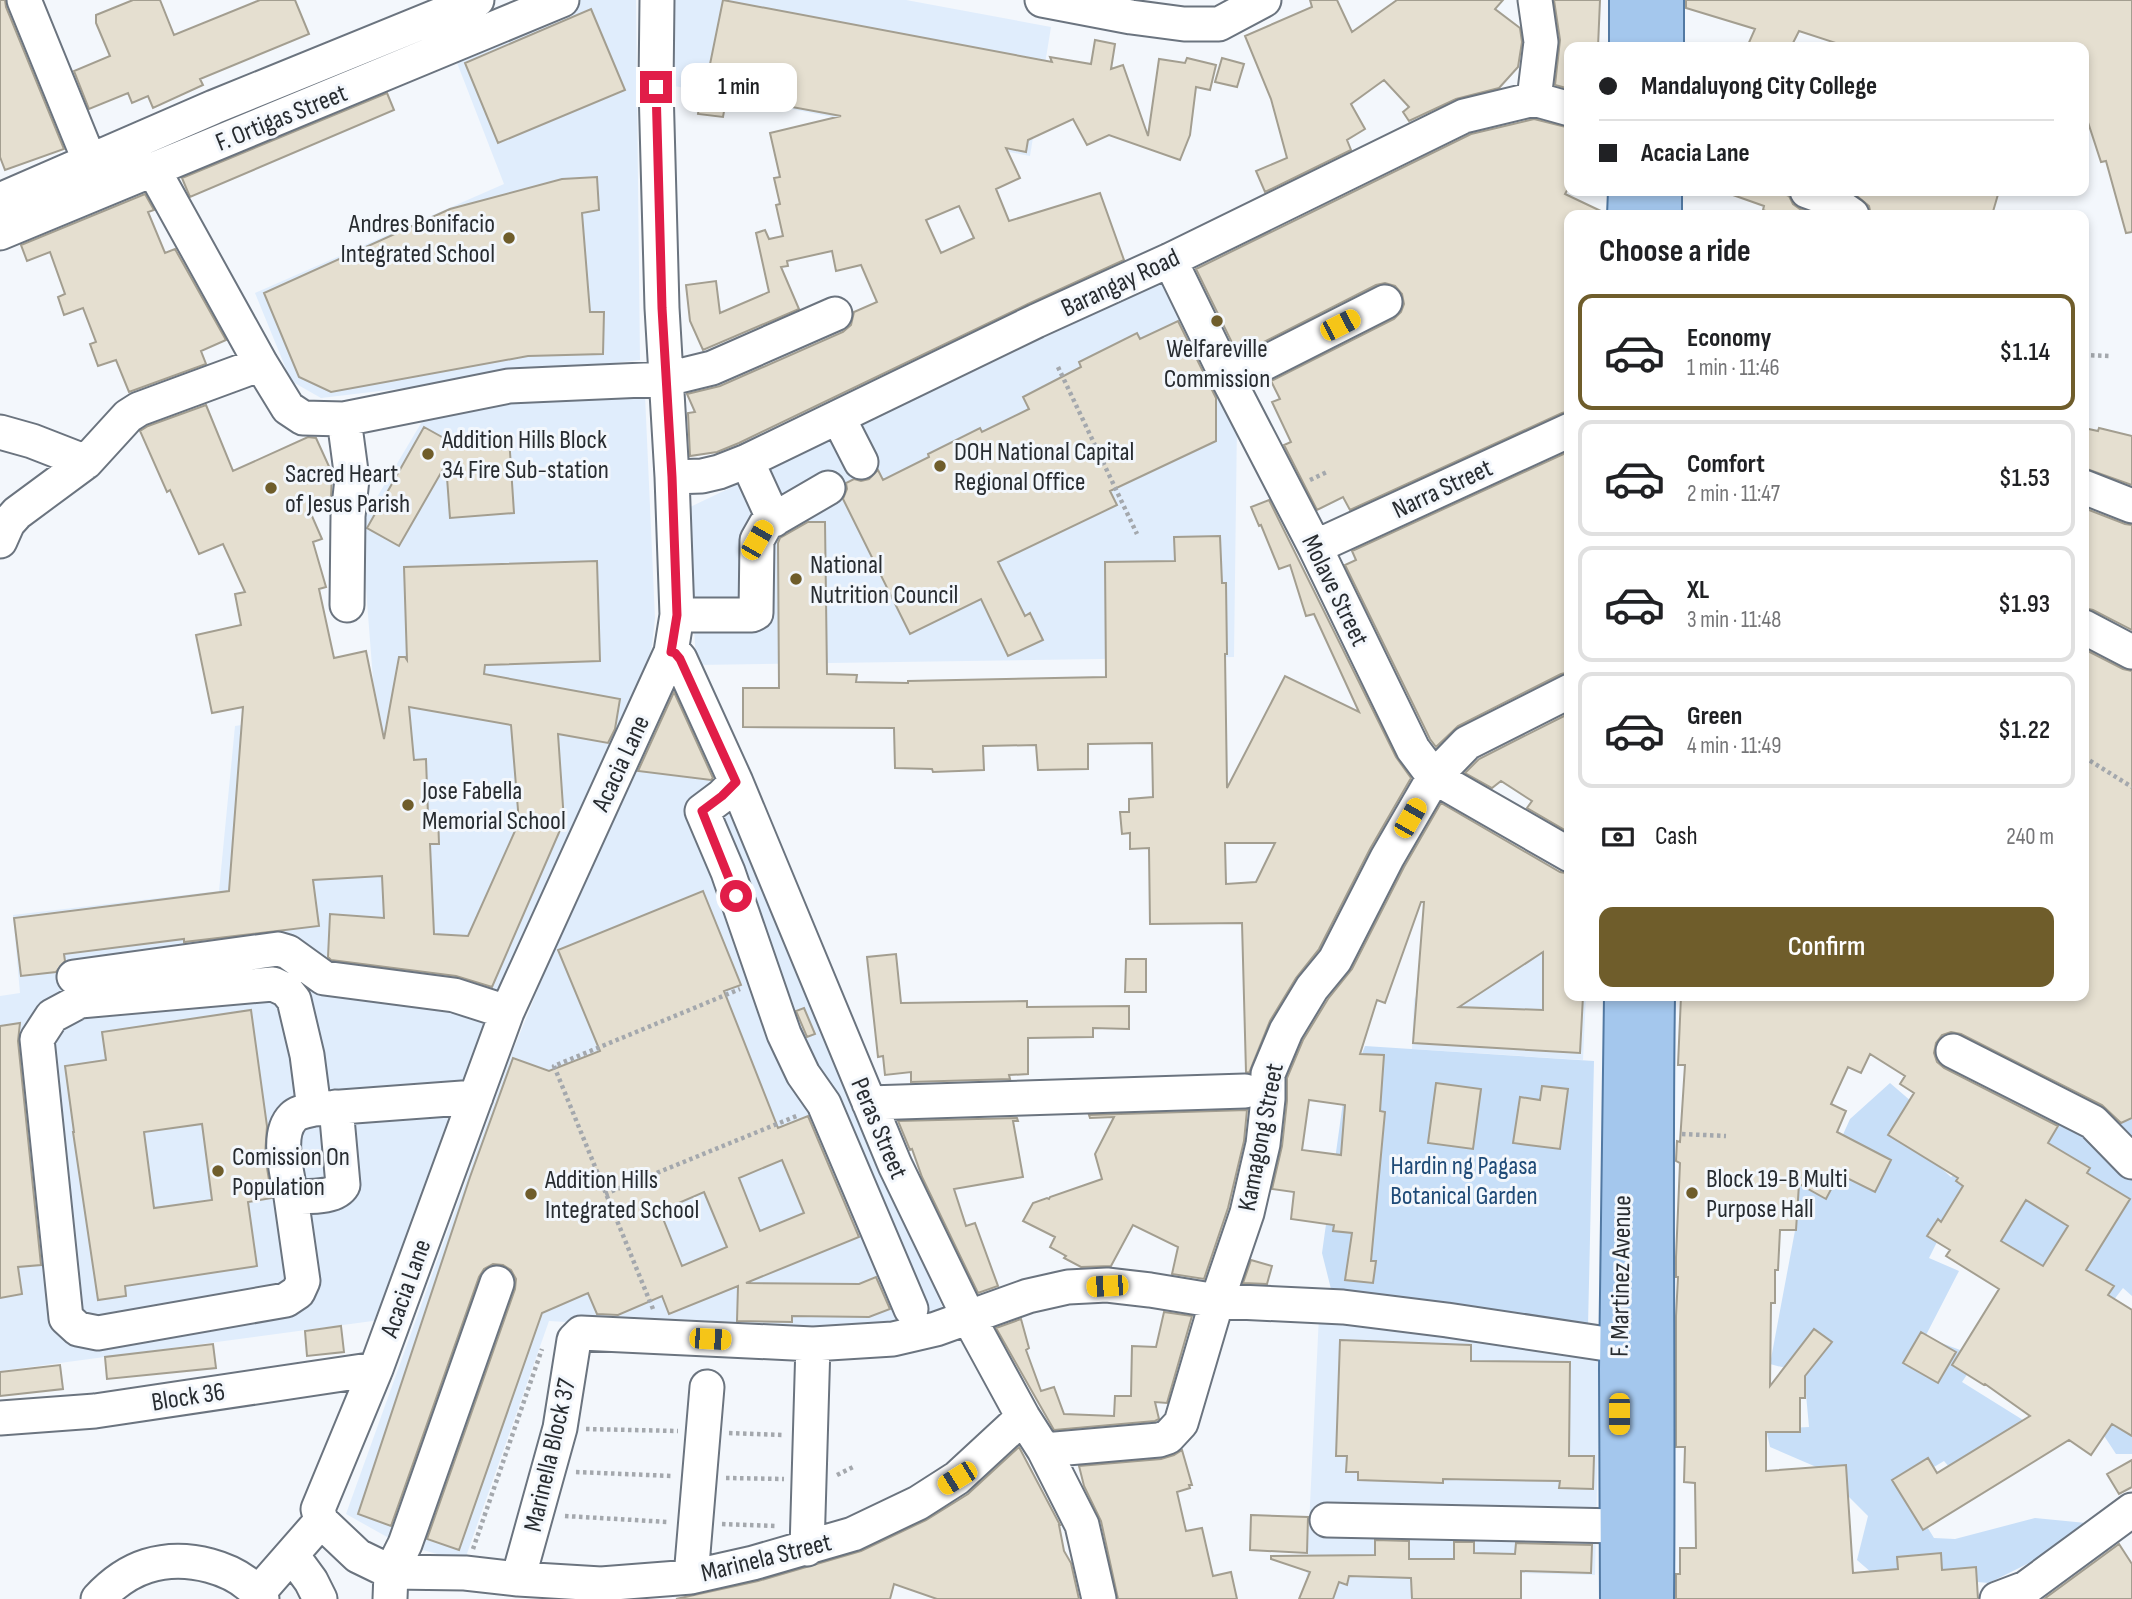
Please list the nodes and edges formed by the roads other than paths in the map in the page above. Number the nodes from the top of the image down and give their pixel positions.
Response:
1 (24, 0) edge
2 (477, 0) edge
3 (562, 0) edge
4 (657, 0) edge
5 (1042, 0) edge
6 (1264, 0) edge
7 (1535, 0) edge
8 (1629, 0) edge
9 (1664, 0) edge
10 (1629, 42) edge
11 (1664, 42) edge
12 (1534, 99) junction
13 (1564, 107) edge
14 (90, 162) junction
15 (153, 169) junction
16 (1823, 196) edge
17 (0, 200) edge
18 (1845, 210) edge
19 (0, 233) edge
20 (1170, 260) junction
21 (1385, 302) dead end
22 (835, 314) dead end
23 (261, 364) junction
24 (667, 379) junction
25 (1229, 381) junction
26 (838, 417) junction
27 (344, 419) junction
28 (0, 432) edge
29 (1564, 433) edge
30 (747, 461) junction
31 (86, 462) junction
32 (861, 462) dead end
33 (672, 477) junction
34 (828, 488) dead end
35 (2089, 489) edge
36 (2132, 506) edge
37 (774, 520) junction
38 (0, 541) edge
39 (1315, 547) junction
40 (347, 605) dead end
41 (677, 615) junction
42 (2089, 630) edge
43 (671, 652) junction
44 (2132, 652) edge
45 (1564, 694) edge
46 (1434, 777) junction
47 (736, 782) junction
48 (1564, 852) edge
49 (74, 977) dead end
50 (1625, 1001) edge
51 (1655, 1001) edge
52 (507, 1012) junction
53 (1953, 1051) dead end
54 (1245, 1091) dead end
55 (476, 1097) junction
56 (869, 1103) junction
57 (325, 1108) junction
58 (2132, 1162) edge
59 (292, 1197) junction
60 (932, 1245) junction
61 (889, 1256) junction
62 (497, 1283) dead end
63 (1217, 1301) junction
64 (911, 1309) dead end
65 (969, 1318) junction
66 (1631, 1336) junction
67 (813, 1344) junction
68 (376, 1369) junction
69 (707, 1387) dead end
70 (0, 1418) edge
71 (1023, 1418) junction
72 (1044, 1450) junction
73 (2132, 1510) edge
74 (1327, 1520) dead end
75 (321, 1521) junction
76 (1619, 1526) junction
77 (807, 1549) junction
78 (292, 1555) junction
79 (691, 1577) junction
80 (518, 1579) junction
81 (391, 1585) edge
82 (260, 1596) edge
83 (97, 1599) edge
84 (320, 1599) edge
85 (1099, 1599) edge
86 (1620, 1599) edge
87 (1654, 1599) edge
88 (1997, 1599) edge

1 - 14 street
2 - 14 street, F. Ortigas Street
3 - 15 street, F. Ortigas Street
4 - 24 street, Acacia Lane
5 - 6 street
7 - 12 street
8 - 10 main road
9 - 11 main road
12 - 13 street, Barangay Road
12 - 20 street, Barangay Road
14 - 17 street, F. Ortigas Street
15 - 19 street, F. Ortigas Street
15 - 23 street
16 - 18 street
20 - 25 street, Molave Street
20 - 26 street, Barangay Road
21 - 25 street
22 - 24 street
23 - 27 street
23 - 31 street
24 - 27 street
24 - 33 street, Acacia Lane
25 - 39 street, Molave Street
26 - 30 street, Barangay Road
26 - 32 street
27 - 40 street
28 - 31 street
29 - 39 street, Narra Street
30 - 33 street, Barangay Road
30 - 37 street
31 - 38 street
33 - 41 street, Acacia Lane
34 - 37 street
35 - 36 street
37 - 41 street
39 - 46 street, Molave Street
41 - 43 street, Acacia Lane
42 - 44 street
43 - 47 street, Peras Street
43 - 52 street, Acacia Lane
45 - 46 street, Kamagong Street
46 - 48 street, Molave Street
46 - 63 street, Kamagong Street
47 - 56 street, Peras Street
47 - 61 street
49 - 52 street
50 - 66 main road, F. Martinez Avenue
51 - 66 main road, F. Martinez Avenue
52 - 55 street, Acacia Lane
53 - 58 street
54 - 56 street
55 - 57 street
55 - 68 street, Acacia Lane
56 - 60 street, Peras Street
57 - 59 street
57 - 59 street
57 - 59 street
60 - 61 street
60 - 65 street, Peras Street
61 - 64 street
62 - 81 street
63 - 65 street
63 - 66 street
63 - 72 street, Kamagong Street
65 - 67 street
65 - 71 street, Peras Street
66 - 76 main road, F. Martinez Avenue
66 - 87 main road, F. Martinez Avenue
67 - 77 street
67 - 80 street, Marinella Block 37
68 - 70 street, Block 36
68 - 75 street, Acacia Lane
69 - 79 street
71 - 72 street, Peras Street
71 - 77 street, Marinela Street
72 - 85 street, Peras Street
73 - 88 street
74 - 76 street
75 - 78 street
75 - 81 street, Marinela Street
76 - 86 main road, F. Martinez Avenue
77 - 79 street, Marinela Street
78 - 82 street
78 - 84 street
79 - 80 street, Marinela Street
80 - 81 street, Marinela Street
82 - 83 street

